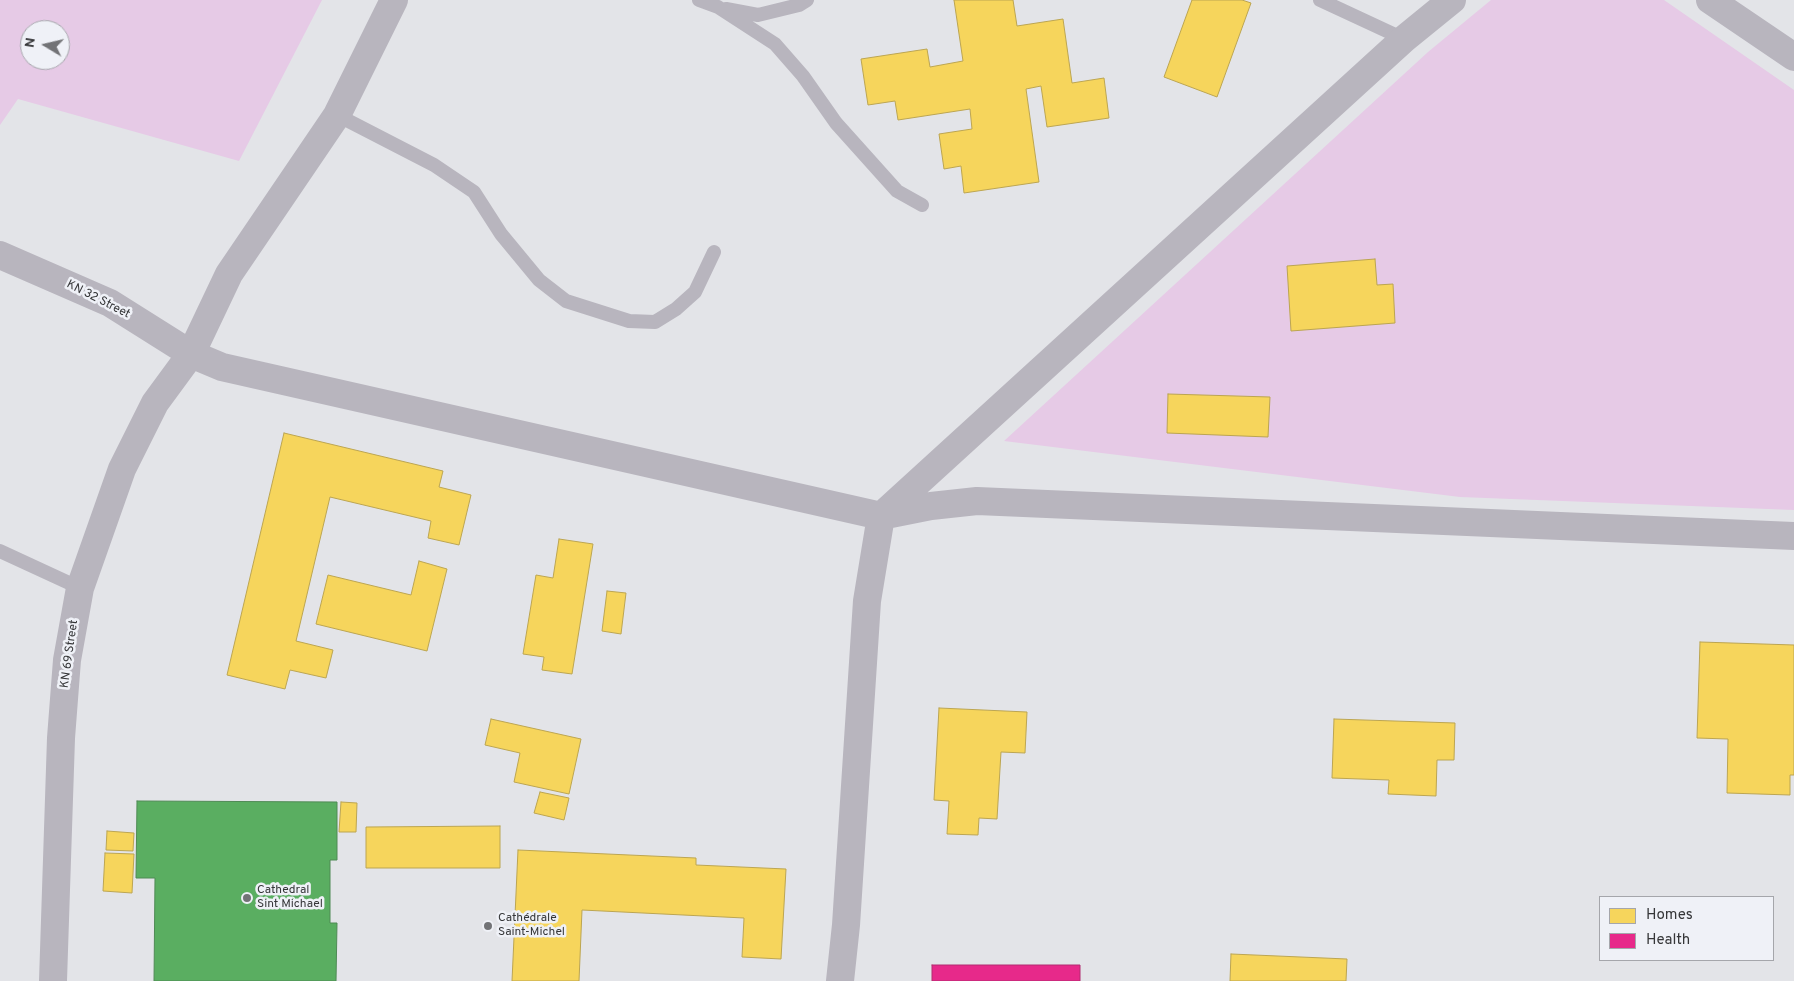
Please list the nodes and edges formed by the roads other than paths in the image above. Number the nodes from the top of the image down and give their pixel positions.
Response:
1 (394, 0) edge
2 (699, 0) edge
3 (704, 0) edge
4 (807, 0) edge
5 (1320, 0) edge
6 (1452, 0) edge
7 (1710, 0) edge
8 (718, 7) junction
9 (1404, 39) junction
10 (1794, 57) edge
11 (337, 115) junction
12 (922, 205) dead end
13 (714, 252) dead end
14 (0, 255) edge
15 (191, 354) junction
16 (881, 516) junction
17 (1794, 536) edge
18 (0, 551) edge
19 (80, 588) junction
20 (53, 981) edge
21 (840, 981) edge

1 - 11 street, KN 69 Street
2 - 8 lane
3 - 8 lane
4 - 8 lane
5 - 9 lane
6 - 9 street
7 - 10 street
8 - 12 lane
9 - 16 street
11 - 13 lane
11 - 15 street, KN 69 Street
14 - 15 street, KN 32 Street
15 - 16 street, KN 32 Street
15 - 19 street, KN 69 Street
16 - 17 street
16 - 21 street
18 - 19 lane
19 - 20 street, KN 69 Street

